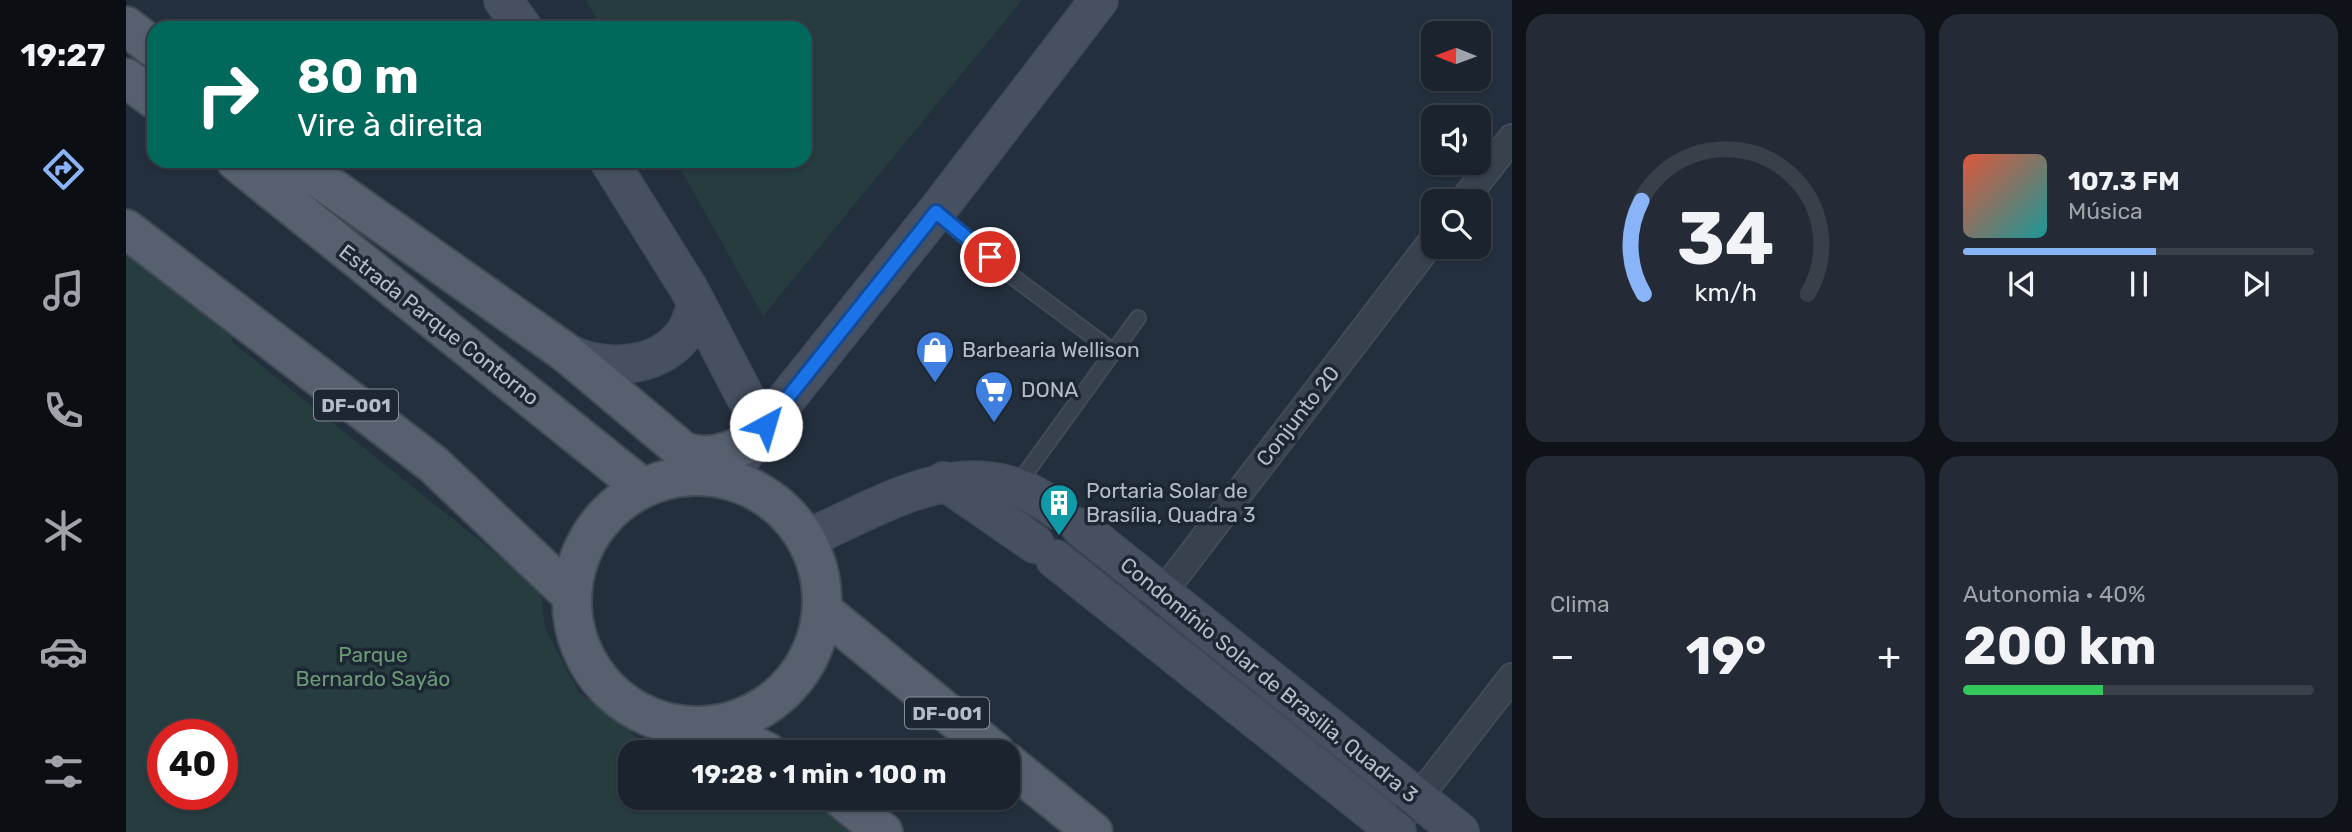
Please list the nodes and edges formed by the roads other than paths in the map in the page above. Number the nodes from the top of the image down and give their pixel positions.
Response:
1 (503, 0) edge
2 (1099, 0) edge
3 (518, 21) edge
4 (126, 26) edge
5 (147, 42) edge
6 (126, 72) edge
7 (126, 78) edge
8 (147, 81) edge
9 (147, 94) edge
10 (1512, 138) edge
11 (245, 168) edge
12 (304, 168) edge
13 (613, 168) edge
14 (1472, 189) edge
15 (936, 212) junction
16 (126, 229) edge
17 (1421, 256) edge
18 (696, 304) junction
19 (1138, 318) dead end
20 (565, 352) junction
21 (1114, 352) junction
22 (759, 433) junction
23 (728, 479) junction
24 (944, 481) junction
25 (1017, 485) junction
26 (643, 488) junction
27 (996, 515) junction
28 (806, 539) junction
29 (1161, 593) junction
30 (572, 596) junction
31 (822, 610) junction
32 (1137, 626) junction
33 (1512, 677) edge
34 (714, 726) junction
35 (743, 740) edge
36 (980, 740) edge
37 (1020, 773) edge
38 (1418, 799) junction
39 (856, 810) edge
40 (1396, 831) edge
41 (883, 832) edge
42 (1093, 832) edge
43 (1460, 832) edge

1 - 3 street
2 - 15 street
4 - 5 main road
6 - 8 main road
7 - 9 main road
10 - 14 street
11 - 26 main road, Estrada Parque Contorno
12 - 20 main road
13 - 18 street
15 - 21 lane
15 - 22 street
16 - 30 main road, DF-001
17 - 29 street, Conjunto 20
18 - 20 street
18 - 22 street
19 - 21 lane
20 - 22 main road
21 - 25 lane
22 - 23 street
23 - 26 main road
23 - 28 main road
24 - 25 street
24 - 27 street, Condomínio Solar de Brasilia, Quadra 3
24 - 28 street
25 - 27 lane
25 - 29 street, Condomínio Solar de Brasilia, Quadra 3
26 - 30 main road
27 - 32 street, Condomínio Solar de Brasilia, Quadra 3
28 - 31 main road
29 - 32 street, Conjunto 20
29 - 38 street, Condomínio Solar de Brasilia, Quadra 3
30 - 34 main road
31 - 34 main road
31 - 36 main road, DF-001
32 - 40 street, Condomínio Solar de Brasilia, Quadra 3
33 - 38 street
34 - 35 main road
37 - 42 main road
38 - 40 street
38 - 43 street, Condomínio Solar de Brasilia, Quadra 3
39 - 41 main road

